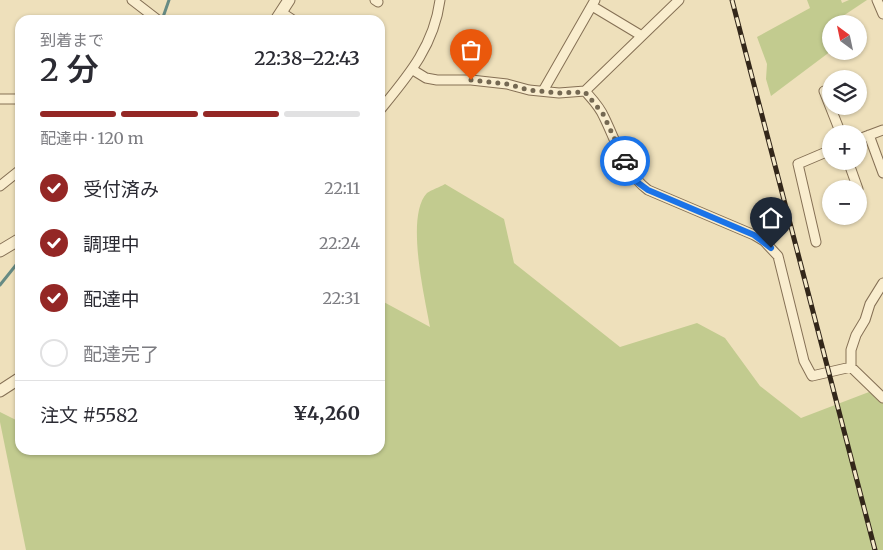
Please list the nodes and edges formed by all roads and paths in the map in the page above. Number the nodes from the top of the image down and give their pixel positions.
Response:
1 (132, 0) edge
2 (289, 0) edge
3 (440, 0) edge
4 (679, 0) edge
5 (877, 0) edge
6 (594, 3) edge
7 (883, 14) edge
8 (150, 15) edge
9 (279, 15) edge
10 (642, 36) junction
11 (413, 70) junction
12 (543, 91) junction
13 (585, 92) junction
14 (0, 99) edge
15 (15, 99) edge
16 (385, 104) edge
17 (883, 130) edge
18 (869, 135) joint
19 (822, 154) edge
20 (883, 173) edge
21 (15, 174) edge
22 (0, 186) edge
23 (15, 242) edge
24 (816, 242) dead end
25 (0, 251) edge
26 (883, 283) edge
27 (851, 367) junction
28 (15, 382) edge
29 (0, 392) edge
30 (883, 398) edge

1 - 8 street
2 - 9 street
3 - 11 street
4 - 10 street
5 - 7 street
6 - 10 street
6 - 12 street
10 - 13 street
11 - 12 street
11 - 16 street
12 - 13 street
13 - 27 street
14 - 15 street
17 - 18 street
18 - 20 street
19 - 24 street
21 - 22 street
23 - 25 street
26 - 27 street
27 - 30 street
28 - 29 street

